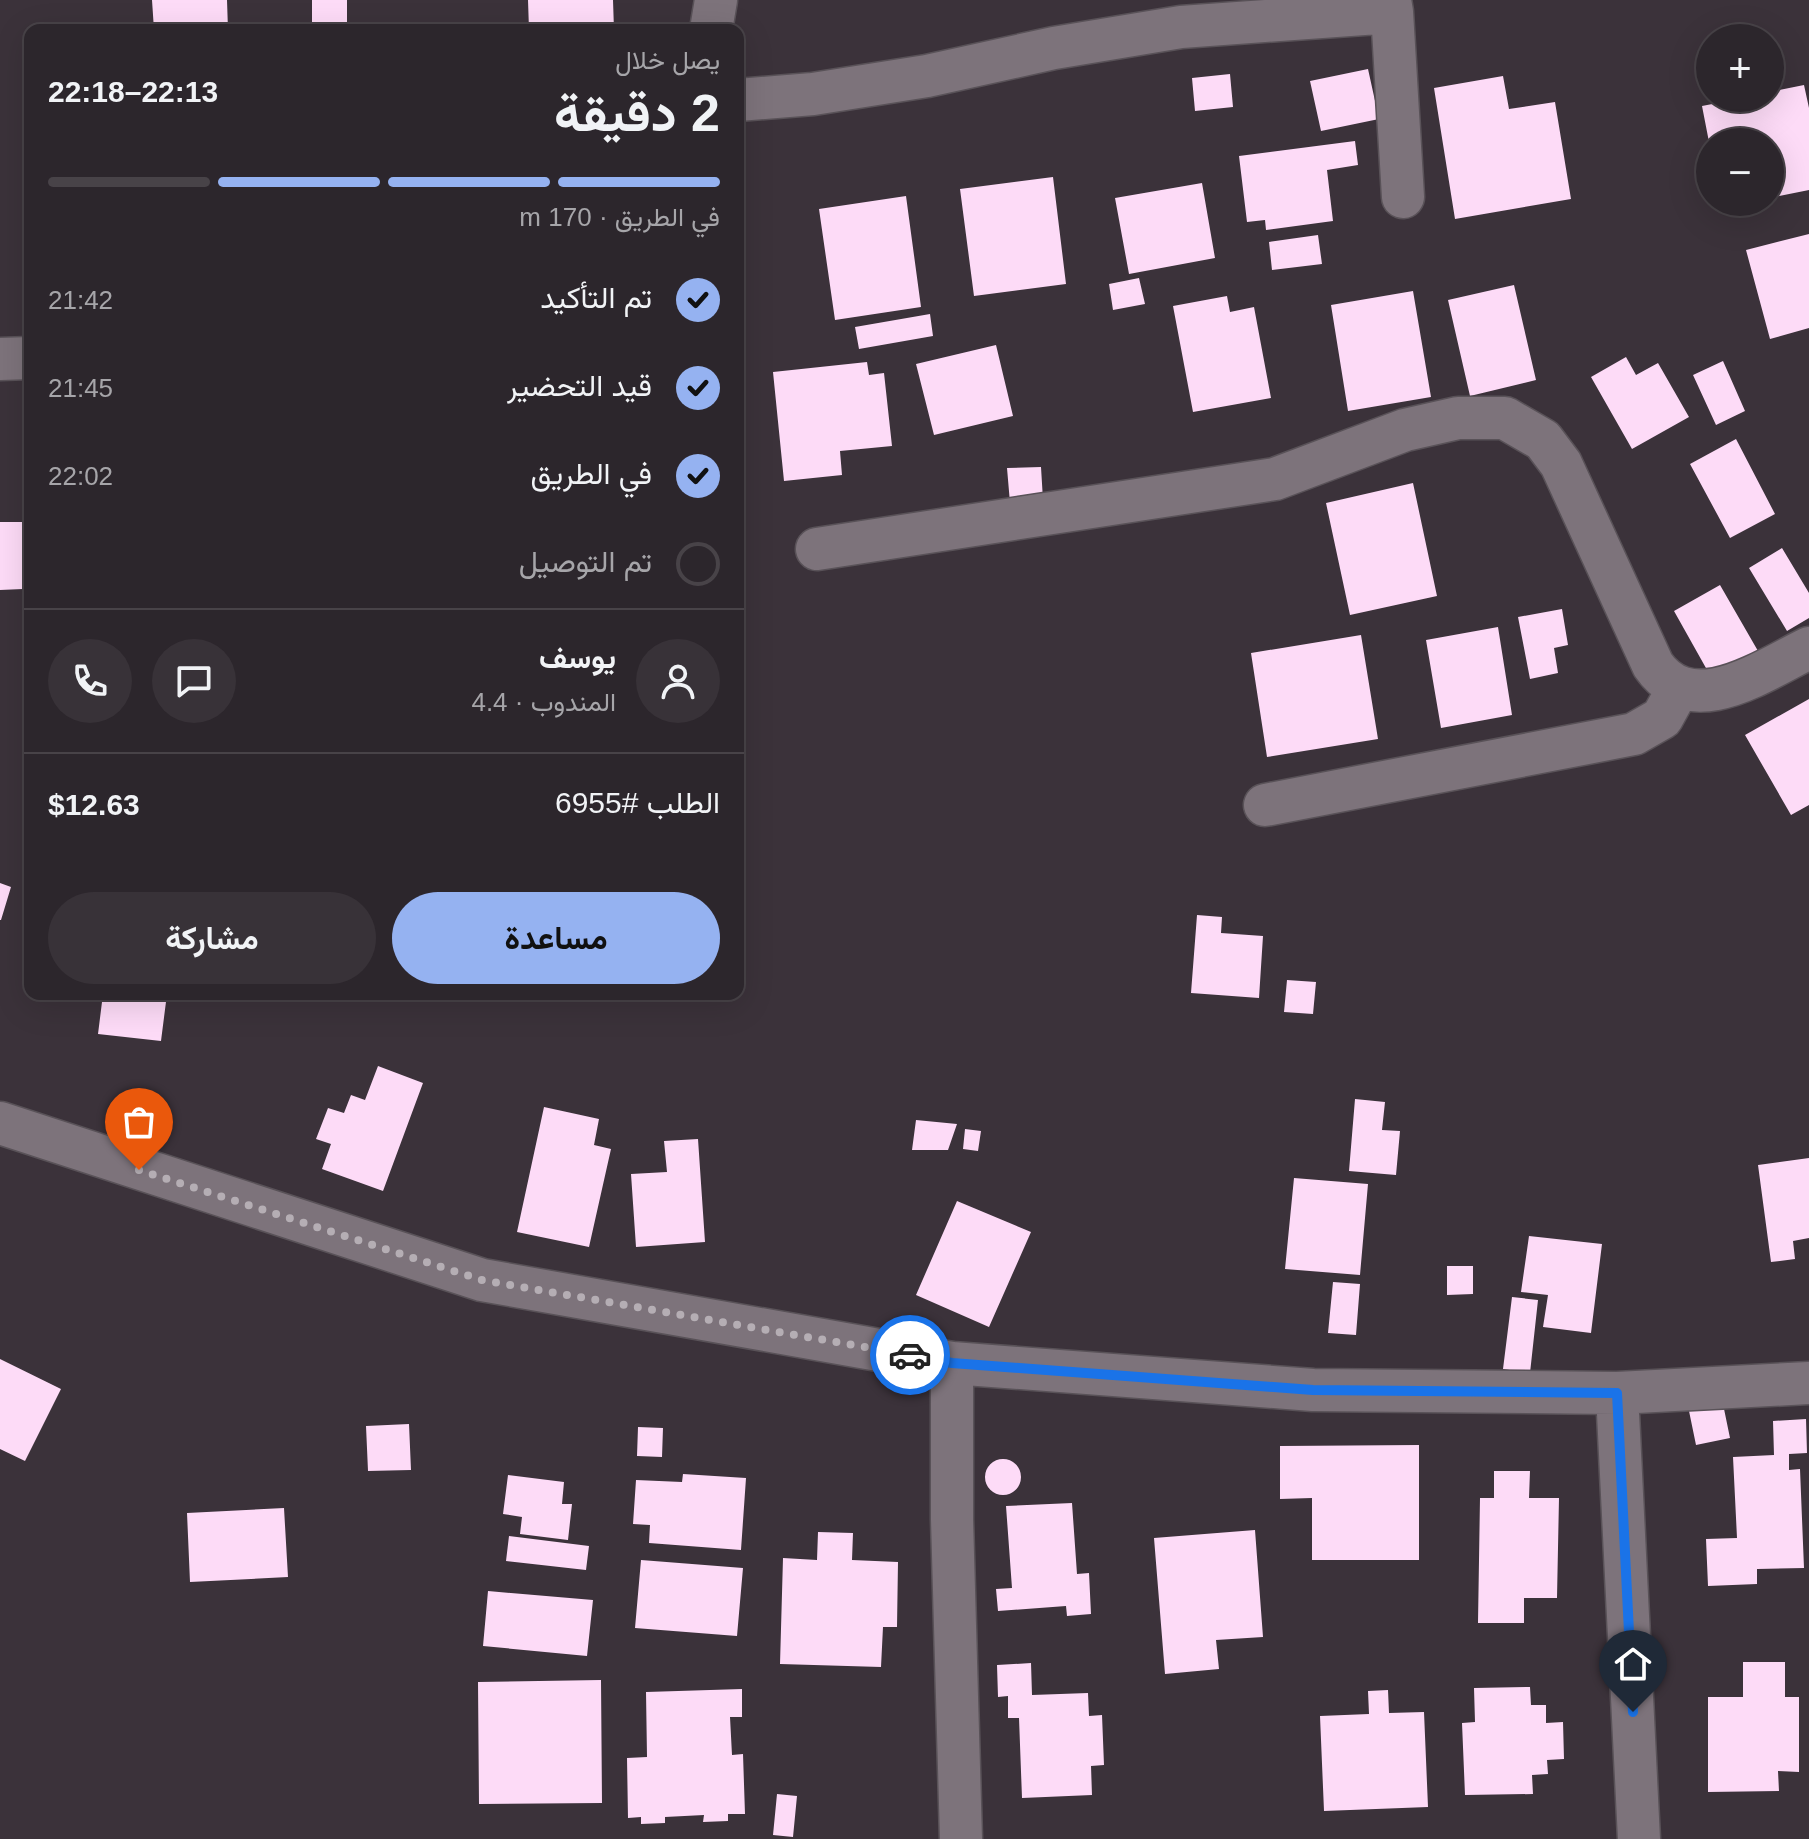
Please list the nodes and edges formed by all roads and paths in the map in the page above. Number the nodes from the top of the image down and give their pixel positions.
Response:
1 (716, 0) edge
2 (1391, 6) edge
3 (712, 24) edge
4 (744, 100) edge
5 (1403, 197) dead end
6 (24, 358) edge
7 (0, 359) edge
8 (817, 549) dead end
9 (1809, 648) edge
10 (1678, 689) junction
11 (1265, 805) dead end
12 (0, 1123) edge
13 (952, 1363) junction
14 (1809, 1383) edge
15 (1617, 1393) junction
16 (961, 1839) edge
17 (1639, 1839) edge

1 - 3 street
2 - 4 street
2 - 5 street
6 - 7 street
8 - 10 street
9 - 10 street
10 - 11 street
12 - 13 street
13 - 15 street
13 - 16 street
14 - 15 street
15 - 17 street

